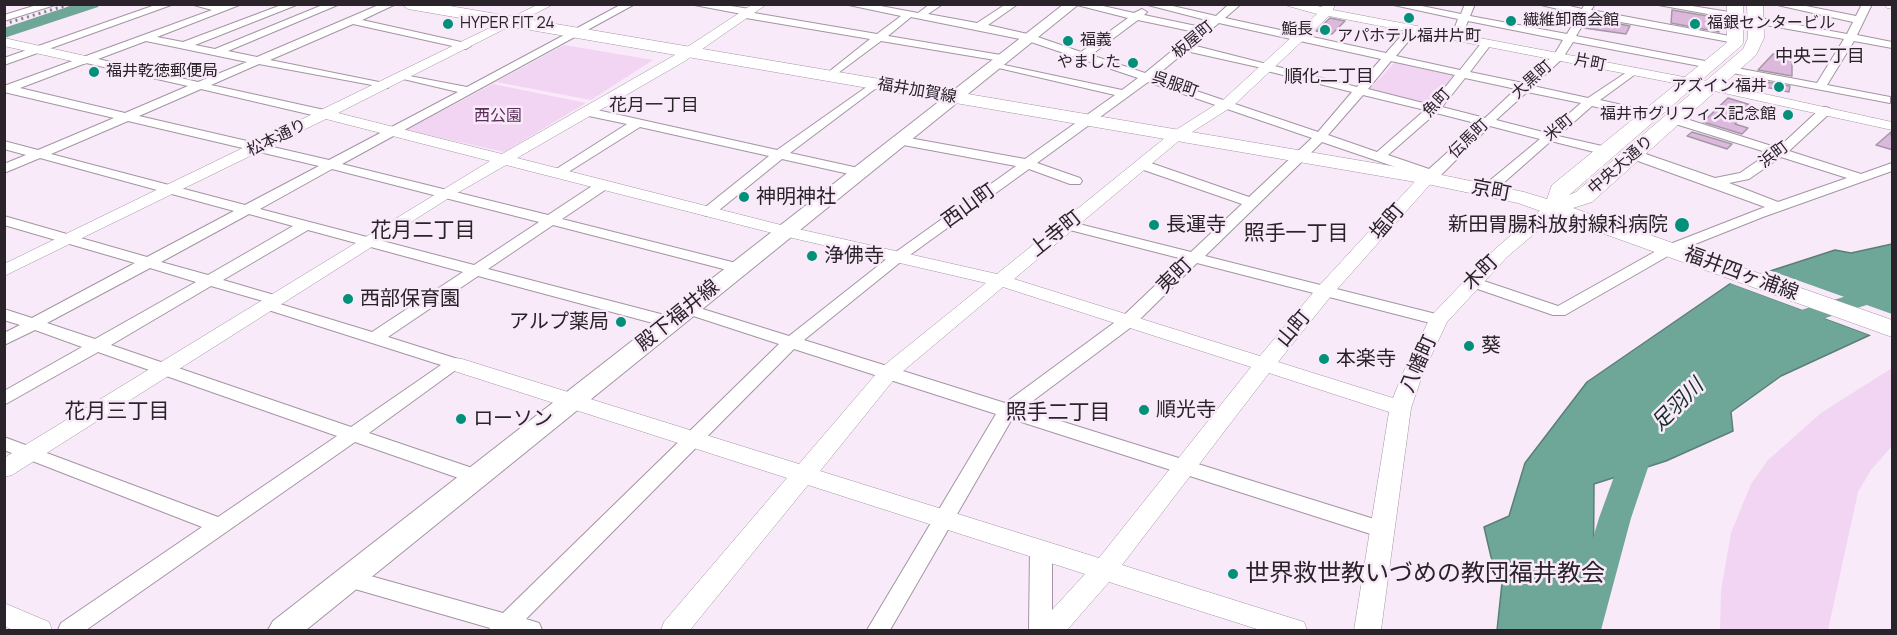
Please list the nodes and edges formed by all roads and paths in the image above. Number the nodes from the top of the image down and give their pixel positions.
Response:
1 (53, 4) edge
2 (169, 4) edge
3 (195, 4) edge
4 (237, 4) edge
5 (294, 4) edge
6 (335, 4) edge
7 (391, 4) edge
8 (408, 4) edge
9 (549, 4) edge
10 (630, 4) edge
11 (694, 4) edge
12 (849, 4) edge
13 (938, 4) edge
14 (1013, 4) edge
15 (1073, 4) edge
16 (1078, 4) edge
17 (1153, 4) edge
18 (1236, 4) edge
19 (1286, 4) edge
20 (1394, 4) edge
21 (1470, 4) edge
22 (1542, 4) edge
23 (1658, 4) edge
24 (1778, 4) edge
25 (1867, 4) edge
26 (1670, 6) junction
27 (442, 7) edge
28 (1327, 8) edge
29 (1587, 8) edge
30 (224, 10) junction
31 (1735, 10) edge
32 (753, 11) edge
33 (1755, 12) edge
34 (914, 15) junction
35 (1137, 16) junction
36 (4, 18) edge
37 (1464, 18) junction
38 (1218, 19) junction
39 (1859, 20) junction
40 (353, 21) junction
41 (512, 23) junction
42 (980, 26) junction
43 (1413, 29) junction
44 (1204, 31) junction
45 (578, 33) junction
46 (1028, 37) junction
47 (1656, 37) junction
48 (146, 38) junction
49 (877, 38) junction
50 (1299, 38) junction
51 (1456, 38) junction
52 (1569, 38) junction
53 (1850, 38) junction
54 (1735, 40) junction
55 (4, 42) edge
56 (1487, 43) junction
57 (1893, 45) edge
58 (184, 46) junction
59 (466, 46) junction
60 (1185, 46) junction
61 (40, 50) junction
62 (217, 52) junction
63 (689, 52) junction
64 (1085, 54) junction
65 (1558, 57) junction
66 (1390, 58) junction
67 (85, 60) junction
68 (260, 61) junction
69 (997, 61) junction
70 (4, 62) edge
71 (1710, 65) junction
72 (1267, 67) junction
73 (1731, 70) junction
74 (1634, 71) junction
75 (1463, 74) junction
76 (403, 76) junction
77 (830, 76) junction
78 (1149, 76) junction
79 (1689, 82) junction
80 (875, 84) junction
81 (201, 86) junction
82 (384, 86) junction
83 (1710, 86) junction
84 (1820, 87) junction
85 (1524, 88) junction
86 (6, 90) edge
87 (470, 91) junction
88 (1360, 91) junction
89 (1125, 94) junction
90 (952, 97) junction
91 (1889, 97) edge
92 (1590, 102) junction
93 (1228, 103) junction
94 (1506, 104) joint
95 (1434, 109) junction
96 (1825, 111) junction
97 (588, 112) junction
98 (325, 114) junction
99 (1649, 115) junction
100 (128, 117) junction
101 (1673, 119) junction
102 (1089, 120) junction
103 (638, 123) junction
104 (1487, 123) junction
105 (1875, 123) junction
106 (1893, 126) edge
107 (395, 132) junction
108 (1176, 136) junction
109 (1321, 136) junction
110 (1548, 137) junction
111 (898, 140) junction
112 (4, 145) edge
113 (257, 148) junction
114 (1606, 151) junction
115 (1782, 152) junction
116 (38, 154) junction
117 (780, 154) junction
118 (1632, 154) junction
119 (1380, 156) junction
120 (1300, 157) junction
121 (502, 159) junction
122 (1028, 164) junction
123 (332, 165) junction
124 (1143, 165) junction
125 (1893, 167) edge
126 (4, 169) edge
127 (858, 172) junction
128 (557, 173) junction
129 (1430, 176) junction
130 (1861, 178) junction
131 (1075, 181) dead end
132 (1714, 182) junction
133 (603, 185) junction
134 (171, 189) junction
135 (1487, 190) junction
136 (446, 193) junction
137 (1253, 203) junction
138 (1555, 207) junction
139 (1778, 207) junction
140 (249, 210) junction
141 (708, 212) junction
142 (4, 220) edge
143 (551, 220) junction
144 (306, 225) junction
145 (1067, 225) junction
146 (784, 231) junction
147 (70, 239) junction
148 (369, 241) junction
149 (1675, 250) junction
150 (898, 257) junction
151 (1194, 258) junction
152 (150, 263) junction
153 (739, 268) junction
154 (476, 270) junction
155 (4, 271) edge
156 (210, 280) junction
157 (999, 280) junction
158 (1472, 282) junction
159 (1324, 292) junction
160 (272, 303) junction
161 (4, 315) edge
162 (679, 316) junction
163 (1438, 320) junction
164 (1128, 321) junction
165 (34, 325) junction
166 (1893, 329) edge
167 (374, 339) junction
168 (4, 340) edge
169 (794, 342) junction
170 (96, 346) junction
171 (454, 364) junction
172 (1264, 365) junction
173 (165, 369) junction
174 (889, 372) junction
175 (4, 399) edge
176 (571, 402) junction
177 (1400, 408) junction
178 (1008, 410) junction
179 (353, 434) junction
180 (691, 439) junction
181 (4, 443) edge
182 (30, 453) junction
183 (1184, 467) junction
184 (4, 469) edge
185 (804, 475) junction
186 (477, 477) junction
187 (942, 519) junction
188 (221, 526) junction
189 (1383, 530) junction
190 (1041, 550) junction
191 (1104, 570) junction
192 (349, 579) junction
193 (4, 614) edge
194 (503, 627) edge
195 (39, 630) edge
196 (69, 630) edge
197 (284, 630) edge
198 (531, 630) edge
199 (674, 630) edge
200 (878, 630) edge
201 (1041, 630) edge
202 (1051, 630) edge
203 (1294, 630) edge
204 (1368, 630) edge

1 - 36 street
2 - 61 street
3 - 30 street
4 - 30 street
5 - 58 street
6 - 62 street
7 - 40 street
8 - 27 main road, 福井加賀線
9 - 41 street, 松本通り
10 - 45 street
11 - 32 street
12 - 34 street, 呉服町
13 - 34 street
14 - 42 street
15 - 46 main road, 殿下福井線
16 - 35 street
17 - 35 street
17 - 38 street
18 - 38 street, 板屋町
19 - 28 street, 片町
20 - 37 street
21 - 37 street
22 - 29 street
23 - 26 street
24 - 39 street
25 - 39 street
26 - 31 street
26 - 47 street
27 - 41 main road, 福井加賀線
28 - 43 street, 片町
28 - 50 street, 上寺町
29 - 47 street
29 - 52 street, 大黒町
30 - 48 street
31 - 54 main road
32 - 49 street
32 - 63 street
33 - 53 street
33 - 73 main road, 中央大通り
34 - 42 street, 呉服町
34 - 49 street
35 - 44 street
35 - 64 street
37 - 51 street
37 - 52 street
38 - 44 street, 板屋町
38 - 50 street
39 - 53 street
40 - 59 street
40 - 68 street
41 - 45 main road, 福井加賀線
41 - 59 street, 松本通り
42 - 46 street, 呉服町
43 - 51 street, 片町
43 - 66 street, 夷町
44 - 60 street, 板屋町
45 - 63 main road, 福井加賀線
45 - 87 street
46 - 64 street, 呉服町
46 - 69 main road, 殿下福井線
47 - 52 street
47 - 54 street
47 - 71 street
48 - 58 street
48 - 67 street
49 - 69 street
49 - 77 street
50 - 66 street
50 - 72 street, 上寺町
51 - 56 street, 片町
52 - 65 street, 大黒町
53 - 57 street
53 - 84 street
54 - 71 main road, 中央大通り
55 - 61 street
56 - 65 street, 片町
56 - 75 street, 魚町
58 - 62 street
59 - 76 street, 松本通り
60 - 72 street
60 - 78 street, 板屋町
61 - 67 street
61 - 70 street
62 - 68 street
63 - 77 main road, 福井加賀線
63 - 97 street
64 - 78 street, 呉服町
65 - 74 street, 片町
65 - 85 street, 大黒町
66 - 75 street
66 - 88 street, 夷町
67 - 81 street
67 - 86 street
68 - 81 street
68 - 82 street
69 - 89 street
69 - 90 main road, 殿下福井線
71 - 79 main road, 中央大通り
72 - 88 street
72 - 93 street, 上寺町
73 - 83 main road, 中央大通り
73 - 84 street
74 - 79 street, 片町
74 - 92 street, 米町
75 - 85 street
75 - 95 street, 魚町
76 - 82 street, 松本通り
76 - 87 street
77 - 80 main road, 福井加賀線
78 - 89 street, 西山町
78 - 93 street, 呉服町
79 - 83 street, 片町
79 - 99 main road, 中央大通り
80 - 90 main road, 福井加賀線
80 - 117 street
81 - 98 street
81 - 100 street
82 - 98 street, 松本通り
83 - 96 street, 片町
83 - 101 main road, 中央大通り
84 - 91 street
85 - 92 street
85 - 94 street, 大黒町
86 - 100 street
87 - 107 street
88 - 95 street
88 - 109 street, 夷町
89 - 102 street, 西山町
90 - 102 main road, 福井加賀線
90 - 111 main road, 殿下福井線
91 - 105 street
92 - 99 street
92 - 110 street, 米町
93 - 108 street, 上寺町
93 - 109 street, 呉服町
94 - 104 street, 伝馬町
95 - 104 street
95 - 119 street, 魚町
96 - 105 street, 片町
96 - 115 street, 浜町
97 - 103 street
97 - 121 street
98 - 107 street
98 - 113 street, 松本通り
99 - 114 main road, 中央大通り
100 - 113 street
100 - 116 street
101 - 115 street
101 - 118 main road, 中央大通り
102 - 108 main road, 福井加賀線
102 - 122 street, 西山町
103 - 117 street
103 - 128 street
104 - 110 street
104 - 129 street, 伝馬町
105 - 106 street, 片町
107 - 121 street
107 - 123 street
108 - 120 main road, 福井加賀線
108 - 124 street, 上寺町
109 - 119 street, 京町
109 - 120 street, 夷町
110 - 114 street
110 - 135 street, 米町
111 - 122 street
111 - 127 main road, 殿下福井線
112 - 116 street
113 - 123 street
113 - 134 street, 松本通り
114 - 138 main road, 中央大通り
115 - 130 street
115 - 132 street, 浜町
116 - 126 street
116 - 134 street
117 - 127 street
117 - 141 street
118 - 132 street
118 - 138 main road, 中央大通り
119 - 129 street, 京町
120 - 129 main road, 福井加賀線
120 - 137 street, 夷町
121 - 128 street
121 - 136 street
122 - 131 street
122 - 150 street, 西山町
123 - 136 street
123 - 140 street
124 - 137 street
124 - 145 street, 上寺町
125 - 130 street
127 - 146 main road, 殿下福井線
128 - 133 street
129 - 135 main road, 京町
129 - 159 street, 塩町
130 - 139 street
132 - 139 street
133 - 141 street
133 - 143 street
134 - 140 street
134 - 147 street, 松本通り
135 - 138 main road, 京町
136 - 143 street
136 - 148 street
137 - 151 street, 夷町
138 - 149 main road, 福井四ヶ浦線
138 - 158 street, 木町
139 - 149 street
140 - 144 street
140 - 152 street
141 - 146 street
142 - 147 street
143 - 153 street
143 - 154 street
144 - 148 street
144 - 156 street
145 - 151 street
145 - 157 street, 上寺町
146 - 150 street
146 - 153 main road, 殿下福井線
147 - 152 street
147 - 155 street, 松本通り
148 - 154 street
148 - 160 street
149 - 158 street
149 - 166 main road, 福井四ヶ浦線
150 - 157 street
150 - 169 street, 西山町
151 - 159 street
151 - 164 street, 夷町
152 - 156 street
152 - 165 street
153 - 162 main road, 殿下福井線
154 - 162 street
154 - 167 street
156 - 160 street
156 - 170 street
157 - 164 street
157 - 174 street, 上寺町
158 - 163 street, 木町
159 - 163 street
159 - 172 street, 山町
160 - 167 street
160 - 173 street
161 - 165 street
162 - 169 street
162 - 176 main road, 殿下福井線
163 - 177 street, 八幡町
164 - 172 street
164 - 178 street, 夷町
165 - 168 street
165 - 170 street
167 - 171 street
169 - 174 street
169 - 180 street, 西山町
170 - 173 street
170 - 175 street
171 - 176 street
171 - 179 street
172 - 177 street
172 - 183 street, 山町
173 - 179 street
173 - 182 street
174 - 178 street
174 - 185 street, 上寺町
176 - 180 street
176 - 186 main road, 殿下福井線
177 - 189 street, 八幡町
178 - 183 street
178 - 187 street
179 - 186 street
179 - 188 street
180 - 185 street
180 - 194 street, 西山町
181 - 182 street
182 - 184 street
182 - 188 street
183 - 189 street
183 - 191 street, 山町
185 - 187 street
185 - 199 street, 上寺町
186 - 192 main road, 殿下福井線
187 - 190 street
187 - 200 street
188 - 196 street
189 - 204 street, 八幡町
190 - 191 street
190 - 201 street
191 - 202 street, 山町
191 - 203 street
192 - 194 street
192 - 197 main road, 殿下福井線
193 - 195 street
194 - 198 street

